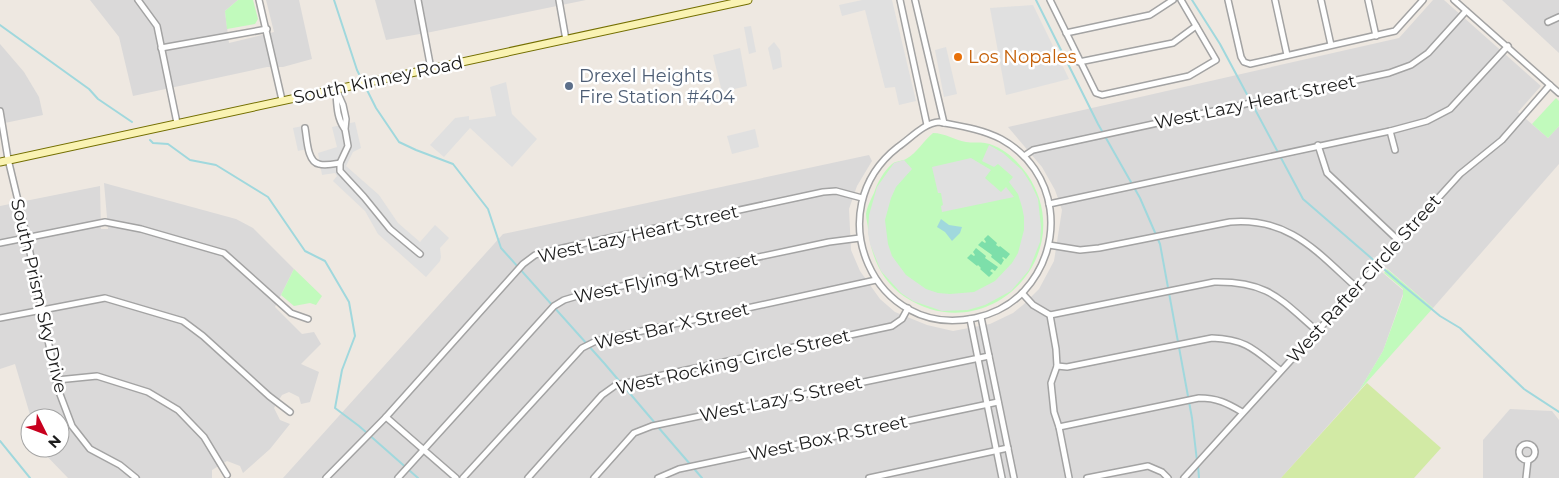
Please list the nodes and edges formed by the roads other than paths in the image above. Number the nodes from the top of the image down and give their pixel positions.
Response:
1 (138, 0) edge
2 (260, 0) edge
3 (418, 0) edge
4 (559, 0) edge
5 (748, 0) edge
6 (900, 0) edge
7 (915, 0) edge
8 (1050, 0) edge
9 (1174, 0) edge
10 (1181, 0) edge
11 (1228, 0) edge
12 (1275, 0) edge
13 (1321, 0) edge
14 (1368, 0) edge
15 (1423, 0) edge
16 (1454, 0) edge
17 (1466, 11) junction
18 (1559, 17) edge
19 (1548, 22) dead end
20 (1196, 26) junction
21 (267, 29) junction
22 (1066, 33) junction
23 (1376, 36) junction
24 (566, 40) junction
25 (1331, 45) junction
26 (1508, 46) junction
27 (161, 48) junction
28 (1287, 55) junction
29 (1079, 62) junction
30 (431, 69) junction
31 (1550, 85) junction
32 (336, 89) junction
33 (1559, 93) edge
34 (282, 100) junction
35 (0, 111) edge
36 (177, 123) junction
37 (944, 123) junction
38 (927, 125) junction
39 (305, 128) dead end
40 (1390, 131) junction
41 (1318, 146) junction
42 (1395, 150) dead end
43 (1024, 156) junction
44 (8, 159) junction
45 (0, 161) edge
46 (340, 163) junction
47 (862, 198) junction
48 (1049, 204) junction
49 (27, 238) junction
50 (860, 238) junction
51 (1400, 241) junction
52 (0, 243) edge
53 (1049, 245) junction
54 (420, 254) dead end
55 (876, 280) junction
56 (1356, 287) junction
57 (1022, 293) junction
58 (908, 308) junction
59 (42, 310) junction
60 (1050, 315) junction
61 (980, 317) junction
62 (0, 318) edge
63 (308, 319) dead end
64 (970, 319) junction
65 (1316, 330) junction
66 (989, 356) junction
67 (977, 358) junction
68 (1056, 366) junction
69 (1280, 370) junction
70 (56, 380) junction
71 (998, 402) junction
72 (988, 405) junction
73 (290, 412) dead end
74 (1242, 412) junction
75 (386, 417) junction
76 (1059, 427) junction
77 (1008, 448) junction
78 (424, 450) junction
79 (997, 450) junction
80 (1528, 460) dead end
81 (227, 475) dead end
82 (136, 478) edge
83 (326, 478) edge
84 (398, 478) edge
85 (456, 478) edge
86 (464, 478) edge
87 (528, 478) edge
88 (594, 478) edge
89 (658, 478) edge
90 (869, 478) edge
91 (1002, 478) edge
92 (1014, 478) edge
93 (1069, 478) edge
94 (1087, 478) edge
95 (1168, 478) edge
96 (1184, 478) edge
97 (1526, 478) edge

1 - 27 street
2 - 21 street
3 - 30 street
4 - 24 street
5 - 24 main road, South Kinney Road
6 - 38 street
7 - 37 street
8 - 22 street
9 - 22 street
10 - 20 street
11 - 28 street
12 - 28 street
13 - 25 street
14 - 23 street
15 - 23 street
16 - 17 street
17 - 26 street
17 - 43 street, West Lazy Heart Street
18 - 19 street
20 - 29 street
20 - 29 street
21 - 27 street
21 - 34 street
22 - 29 street
23 - 25 street
24 - 30 main road, South Kinney Road
25 - 28 street
26 - 31 street
26 - 40 street
27 - 36 street
30 - 32 main road, South Kinney Road
31 - 33 street
31 - 51 street, West Rafter Circle Street
32 - 34 main road, South Kinney Road
32 - 46 street
34 - 36 main road, South Kinney Road
35 - 44 street, South Prism Sky Drive
36 - 44 main road, South Kinney Road
37 - 38 street
37 - 43 street
38 - 47 street
39 - 46 street
40 - 41 street
40 - 42 street
41 - 48 street
41 - 51 street
43 - 48 street
44 - 45 main road, South Kinney Road
44 - 49 street, South Prism Sky Drive
46 - 54 street
47 - 50 street
47 - 75 street, West Lazy Heart Street
48 - 53 street
49 - 52 street
49 - 59 street, South Prism Sky Drive
49 - 63 street
50 - 55 street
50 - 78 street, West Flying M Street
51 - 56 street, West Rafter Circle Street
53 - 56 street
53 - 57 street
55 - 58 street
55 - 86 street, West Bar X Street
56 - 65 street, West Rafter Circle Street
57 - 60 street
57 - 61 street
58 - 64 street
58 - 87 street, West Rocking Circle Street
59 - 62 street
59 - 70 street, South Prism Sky Drive
59 - 73 street
60 - 65 street
60 - 68 street
61 - 64 street
61 - 66 street
64 - 67 street
65 - 69 street, West Rafter Circle Street
66 - 67 street, West Lazy S Street
66 - 71 street
67 - 72 street
67 - 88 street, West Lazy S Street
68 - 69 street
68 - 76 street
69 - 74 street, West Rafter Circle Street
70 - 81 street
70 - 82 street, South Prism Sky Drive
71 - 72 street, West Box R Street
71 - 77 street
72 - 79 street
72 - 89 street, West Box R Street
74 - 76 street
74 - 96 street, West Rafter Circle Street
75 - 78 street
75 - 83 street, West Lazy Heart Street
76 - 93 street
77 - 79 street
77 - 92 street
78 - 84 street, West Flying M Street
78 - 85 street
79 - 90 street
79 - 91 street
80 - 97 street
94 - 95 street

